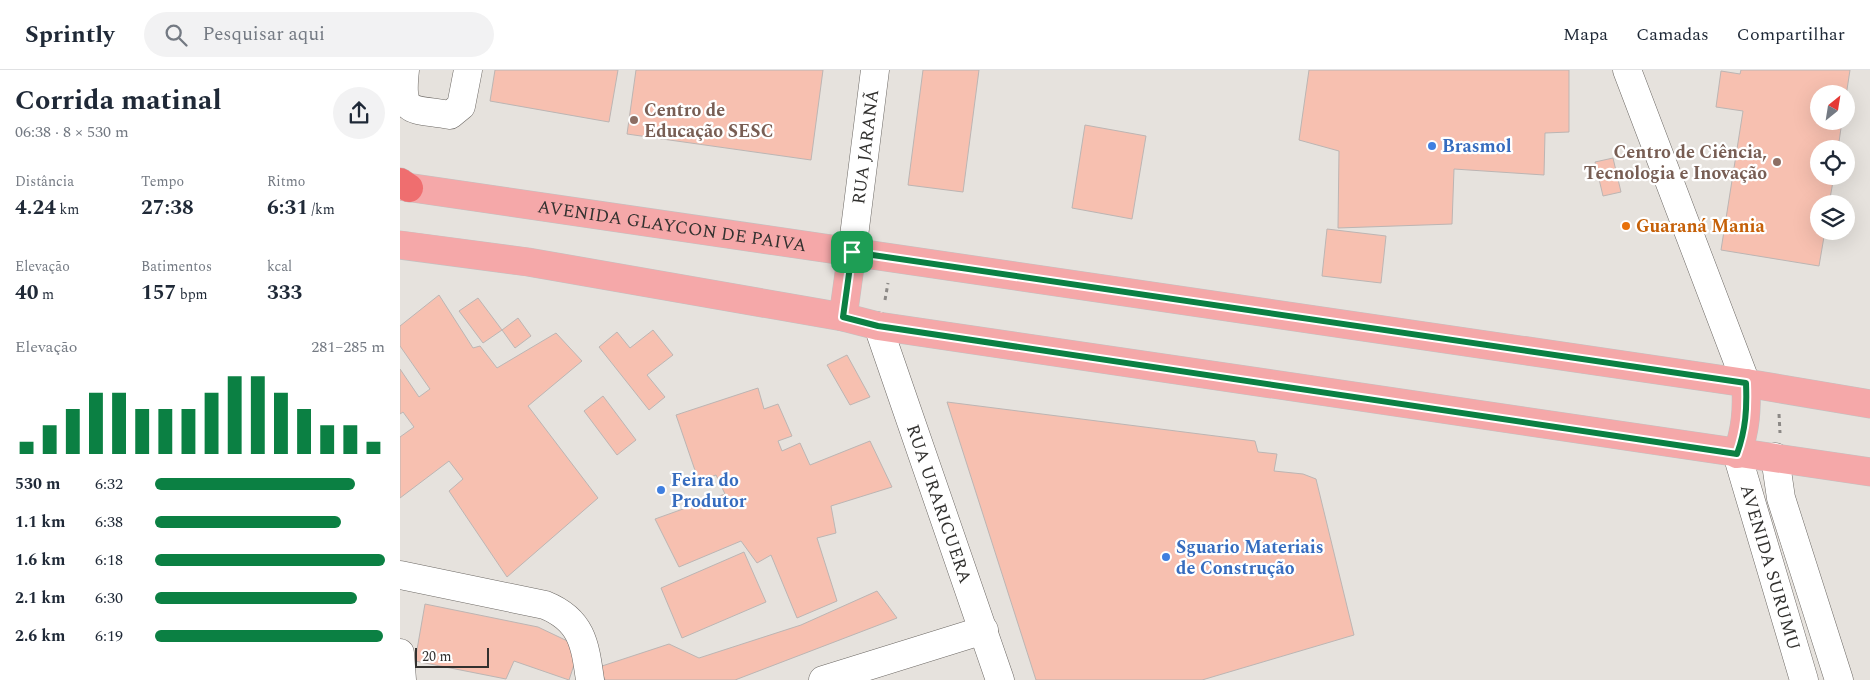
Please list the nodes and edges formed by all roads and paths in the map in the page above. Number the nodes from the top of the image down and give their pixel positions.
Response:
1 (405, 70) edge
2 (468, 70) edge
3 (875, 70) edge
4 (1627, 70) edge
5 (403, 185) edge
6 (400, 245) edge
7 (852, 252) junction
8 (890, 275) dead end
9 (885, 300) dead end
10 (843, 317) junction
11 (878, 326) junction
12 (1746, 383) junction
13 (1870, 404) edge
14 (1778, 410) dead end
15 (1778, 448) junction
16 (1737, 454) junction
17 (1870, 472) edge
18 (400, 574) edge
19 (984, 630) junction
20 (400, 654) edge
21 (402, 680) edge
22 (590, 680) edge
23 (822, 680) edge
24 (1000, 680) edge
25 (1804, 680) edge
26 (1839, 680) edge

1 - 2 street
3 - 7 street, RUA JARANÃ
4 - 12 street
5 - 7 main road, AVENIDA GLAYCON DE PAIVA
6 - 10 main road
7 - 10 main road
7 - 12 main road, AVENIDA GLAYCON DE PAIVA
8 - 9 path
10 - 11 main road
11 - 16 main road
11 - 19 street, RUA URARICUERA
12 - 13 main road, AVENIDA GLAYCON DE PAIVA
12 - 16 main road
14 - 15 path
15 - 16 main road
15 - 17 main road
15 - 26 street, AVENIDA SURUMU
16 - 25 street, AVENIDA SURUMU
18 - 22 street
19 - 23 street
19 - 24 street, RUA URARICUERA
20 - 21 street

